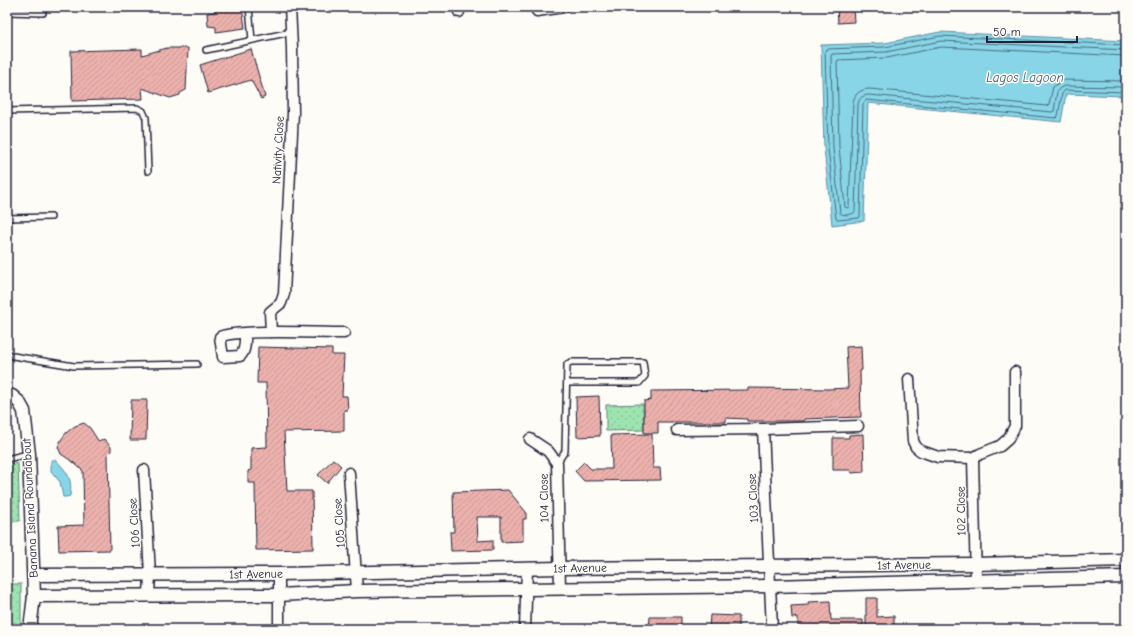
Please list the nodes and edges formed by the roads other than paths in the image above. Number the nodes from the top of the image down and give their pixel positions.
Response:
1 (249, 7) edge
2 (290, 7) edge
3 (564, 7) edge
4 (537, 11) dead end
5 (7, 12) edge
6 (44, 13) dead end
7 (291, 32) junction
8 (252, 40) junction
9 (206, 50) dead end
10 (7, 111) edge
11 (148, 171) dead end
12 (52, 217) dead end
13 (7, 218) edge
14 (271, 332) junction
15 (344, 333) dead end
16 (245, 334) dead end
17 (7, 355) edge
18 (197, 364) dead end
19 (1015, 372) dead end
20 (909, 379) dead end
21 (567, 383) junction
22 (7, 394) edge
23 (858, 426) dead end
24 (763, 429) junction
25 (677, 430) dead end
26 (530, 439) dead end
27 (29, 454) junction
28 (973, 458) junction
29 (7, 459) edge
30 (556, 463) junction
31 (144, 470) dead end
32 (349, 473) dead end
33 (1126, 560) edge
34 (976, 564) junction
35 (769, 566) junction
36 (559, 568) junction
37 (526, 569) junction
38 (355, 572) junction
39 (150, 574) junction
40 (279, 574) junction
41 (34, 575) junction
42 (1126, 577) edge
43 (976, 581) junction
44 (770, 586) junction
45 (560, 588) junction
46 (526, 589) junction
47 (357, 591) junction
48 (149, 595) junction
49 (278, 595) junction
50 (34, 596) junction
51 (30, 629) edge
52 (278, 629) edge
53 (525, 629) edge
54 (772, 629) edge

1 - 8 lane
2 - 7 street, Nativity Close
3 - 4 street
5 - 6 lane
7 - 8 lane
7 - 14 street, Nativity Close
8 - 9 lane
10 - 11 lane
12 - 13 lane
14 - 15 street
14 - 16 street
17 - 18 lane
19 - 28 street
20 - 28 street
21 - 21 lane
21 - 30 lane
22 - 27 street, Banana Island Roundabout
23 - 24 street
24 - 25 street
24 - 35 street, 103 Close
26 - 30 street, 104 Close
27 - 29 lane
27 - 41 street, Banana Island Roundabout
28 - 34 street, 102 Close
30 - 36 street, 104 Close
31 - 39 street, 106 Close
32 - 38 street, 105 Close
33 - 34 street, 1st Avenue
34 - 35 street, 1st Avenue
34 - 43 street, 102 Close
35 - 36 street, 1st Avenue
35 - 44 street, 103 Close
36 - 37 street, 1st Avenue
36 - 45 street, 104 Close
37 - 38 street, 1st Avenue
37 - 46 street
38 - 40 street, 1st Avenue
38 - 47 street, 105 Close
39 - 40 street, 1st Avenue
39 - 41 street, 1st Avenue
39 - 48 street, 106 Close
40 - 49 street
41 - 50 street, Banana Island Roundabout
42 - 43 street, 1st Avenue
43 - 44 street, 1st Avenue
44 - 45 street, 1st Avenue
44 - 54 street, 103 Close
45 - 46 street, 1st Avenue
46 - 47 street, 1st Avenue
46 - 53 street
47 - 49 street, 1st Avenue
48 - 49 street, 1st Avenue
48 - 50 street, 1st Avenue
49 - 52 street
50 - 51 street, Banana Island Roundabout

